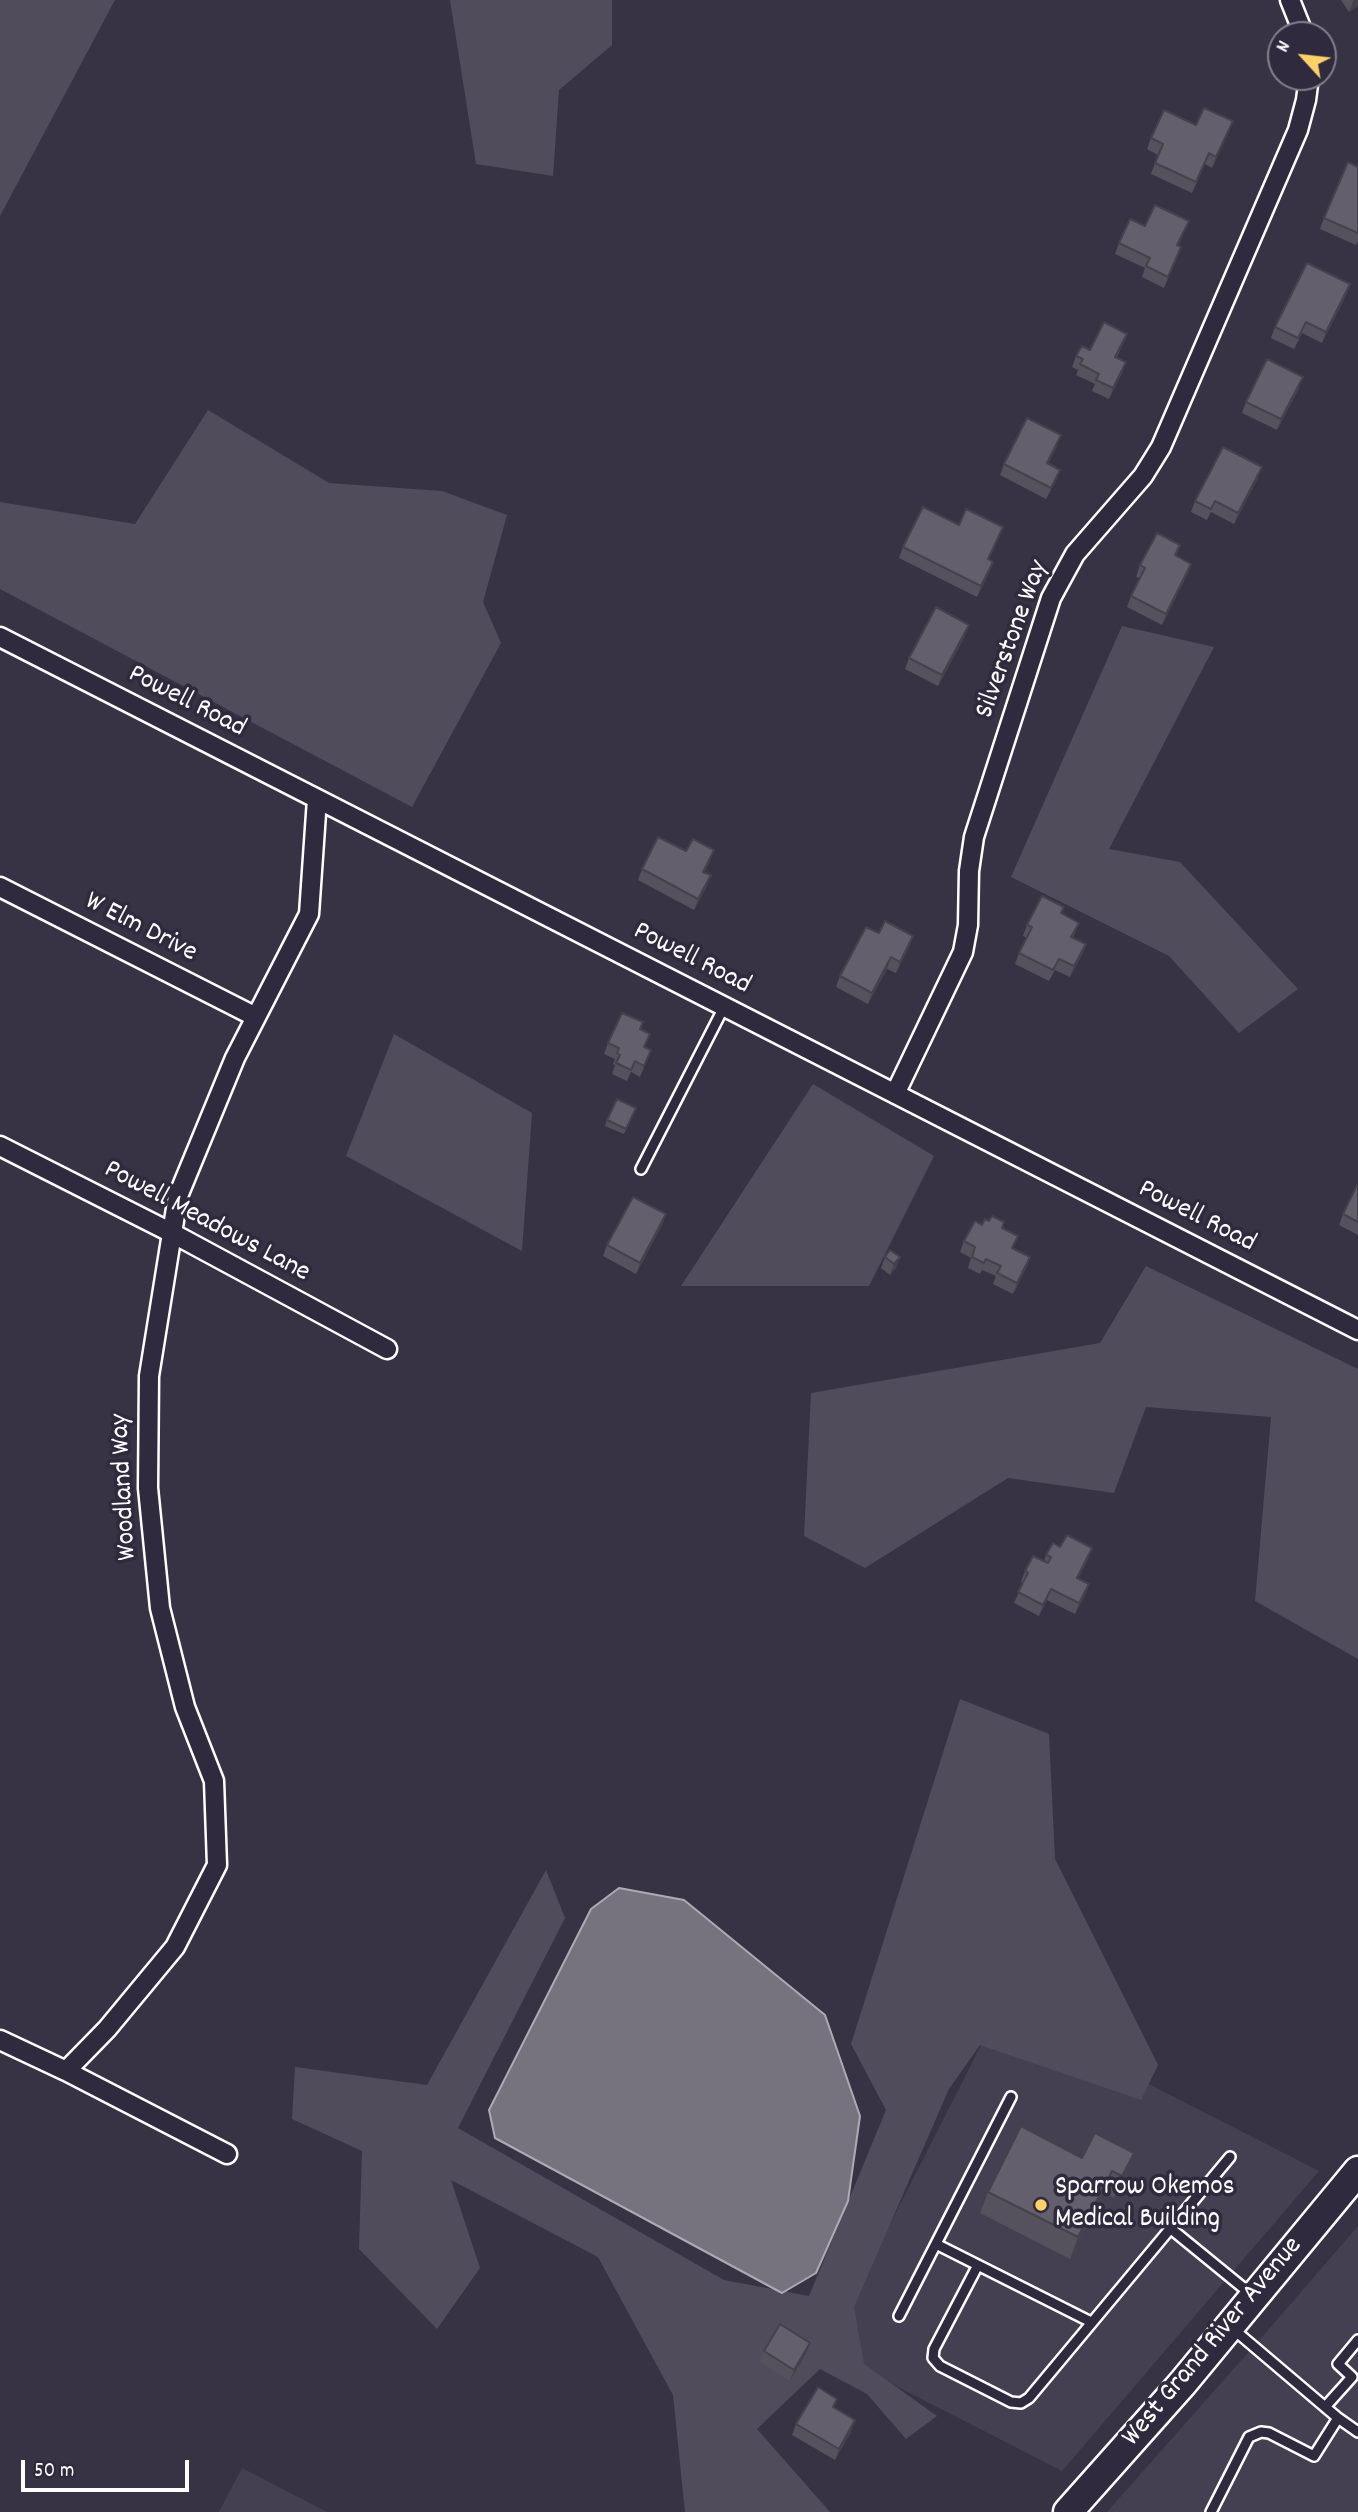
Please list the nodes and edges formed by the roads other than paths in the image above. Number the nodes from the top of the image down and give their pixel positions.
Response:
1 (1290, 0) edge
2 (1298, 21) edge
3 (1307, 91) edge
4 (0, 637) edge
5 (317, 799) junction
6 (0, 887) edge
7 (724, 1007) junction
8 (256, 1017) junction
9 (895, 1094) junction
10 (0, 1146) edge
11 (641, 1169) dead end
12 (172, 1233) junction
13 (1358, 1331) edge
14 (387, 1349) dead end
15 (0, 2040) edge
16 (66, 2071) junction
17 (1011, 2097) dead end
18 (227, 2154) dead end
19 (1230, 2157) dead end
20 (1358, 2171) edge
21 (1170, 2228) junction
22 (936, 2244) junction
23 (978, 2265) junction
24 (1254, 2296) junction
25 (899, 2316) dead end
26 (1091, 2322) junction
27 (1231, 2327) junction
28 (1358, 2340) edge
29 (1355, 2379) edge
30 (1325, 2407) junction
31 (1338, 2418) junction
32 (1358, 2432) edge
33 (1068, 2512) edge
34 (1211, 2512) edge

1 - 2 street
3 - 9 street, Silverstone Way
4 - 5 street, Powell Road
5 - 7 street, Powell Road
5 - 8 street, Woodland Way
6 - 8 street, W Elm Drive
7 - 9 street, Powell Road
7 - 11 lane
8 - 12 street, Woodland Way
9 - 13 street, Powell Road
10 - 12 street, Powell Meadows Lane
12 - 14 street, Powell Meadows Lane
12 - 16 street, Woodland Way
15 - 16 street
16 - 18 street
17 - 22 lane
19 - 21 lane
20 - 24 main road, West Grand River Avenue
21 - 24 lane
21 - 26 lane
22 - 23 lane
22 - 25 lane
23 - 26 lane
23 - 26 lane
24 - 27 main road, West Grand River Avenue
27 - 30 lane
27 - 33 main road, West Grand River Avenue
28 - 29 lane
29 - 30 lane
30 - 31 lane
31 - 32 lane
31 - 34 lane

